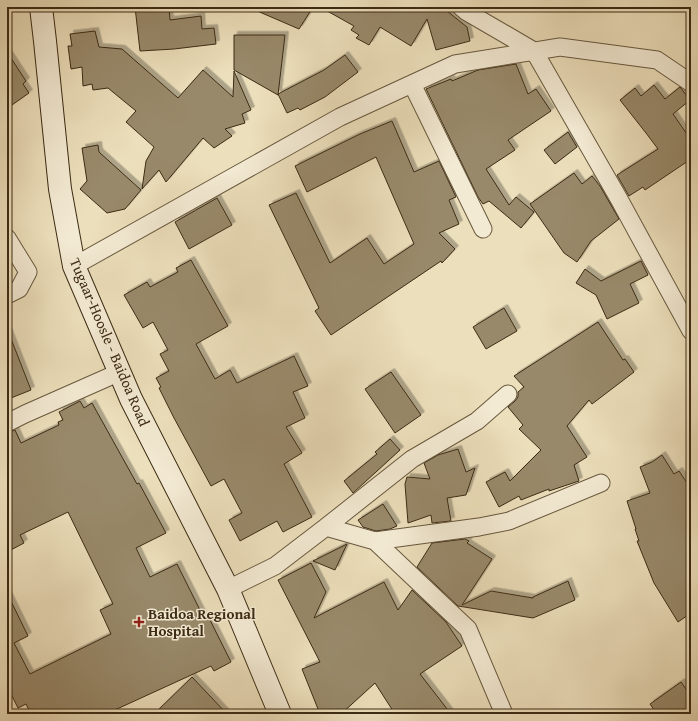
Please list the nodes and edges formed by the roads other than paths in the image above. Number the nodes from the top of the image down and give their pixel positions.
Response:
1 (41, 7) edge
2 (461, 7) edge
3 (534, 51) junction
4 (691, 83) edge
5 (412, 84) junction
6 (483, 229) dead end
7 (7, 238) edge
8 (74, 266) junction
9 (7, 295) edge
10 (691, 330) edge
11 (120, 372) junction
12 (508, 394) dead end
13 (7, 423) edge
14 (601, 484) dead end
15 (326, 527) junction
16 (374, 542) junction
17 (228, 589) junction
18 (280, 714) edge
19 (504, 714) edge

1 - 8 main road, Tugaar-Hoosle - Baidoa Road
2 - 3 street
3 - 4 street
3 - 5 street
3 - 10 street
5 - 6 street
5 - 8 street
7 - 9 street
8 - 11 main road, Tugaar-Hoosle - Baidoa Road
11 - 13 street
11 - 17 main road, Tugaar-Hoosle - Baidoa Road
12 - 15 street
14 - 16 street
15 - 16 street
15 - 17 street
16 - 19 street
17 - 18 main road, Tugaar-Hoosle - Baidoa Road

